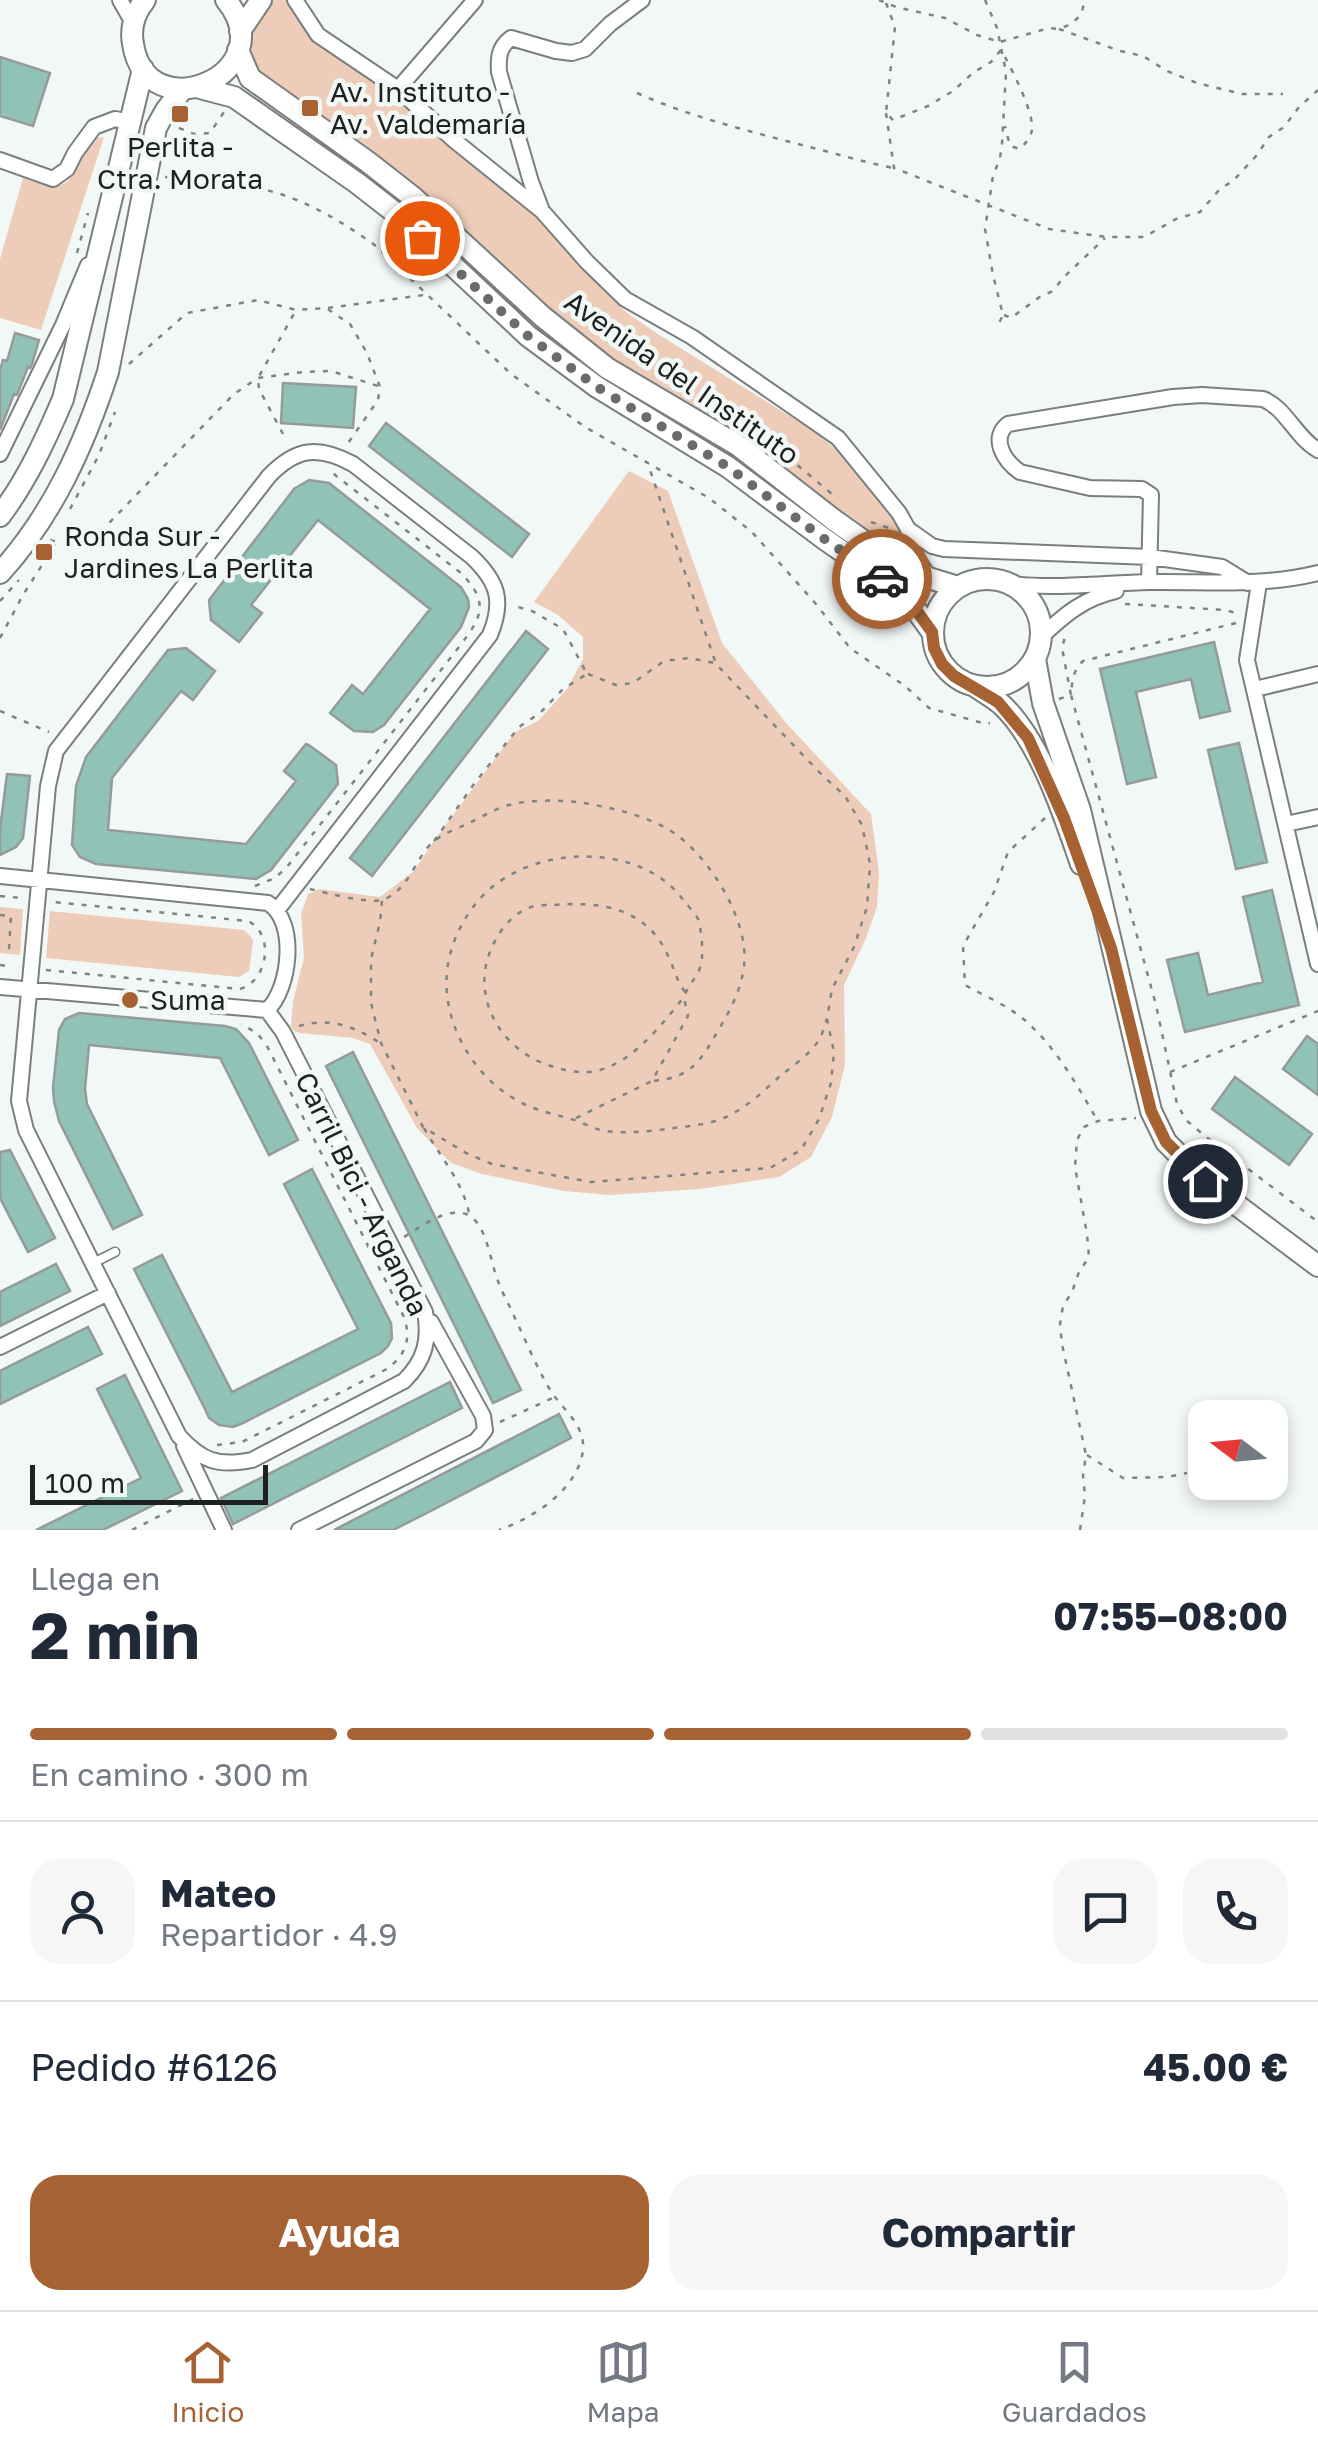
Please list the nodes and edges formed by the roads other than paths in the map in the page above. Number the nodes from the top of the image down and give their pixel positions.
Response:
1 (120, 0) edge
2 (145, 0) edge
3 (226, 0) edge
4 (260, 0) edge
5 (475, 0) edge
6 (642, 0) edge
7 (297, 1) edge
8 (133, 23) junction
9 (239, 40) junction
10 (143, 68) junction
11 (191, 89) junction
12 (398, 89) junction
13 (131, 122) junction
14 (0, 160) edge
15 (542, 211) junction
16 (108, 218) junction
17 (1318, 450) edge
18 (0, 454) edge
19 (0, 516) edge
20 (908, 529) junction
21 (1150, 557) junction
22 (1318, 573) edge
23 (0, 574) edge
24 (929, 578) junction
25 (1150, 582) junction
26 (1254, 583) junction
27 (1011, 584) junction
28 (958, 587) junction
29 (932, 632) junction
30 (1041, 637) junction
31 (1035, 659) junction
32 (1318, 674) edge
33 (974, 686) junction
34 (1255, 689) junction
35 (1318, 817) edge
36 (1286, 824) junction
37 (0, 876) edge
38 (38, 880) junction
39 (278, 909) junction
40 (1111, 948) junction
41 (1317, 959) edge
42 (0, 987) edge
43 (29, 990) junction
44 (267, 1010) junction
45 (115, 1252) dead end
46 (93, 1263) junction
47 (1318, 1266) edge
48 (108, 1293) junction
49 (424, 1312) junction
50 (0, 1347) edge
51 (179, 1436) junction
52 (224, 1530) edge
53 (299, 1530) edge

1 - 8 street
2 - 8 main road
3 - 9 main road, Avenida del Instituto
4 - 9 main road
5 - 12 street
6 - 15 street
7 - 12 street, Avenida del Instituto
8 - 10 main road
9 - 11 main road
9 - 24 main road, Avenida del Instituto
10 - 11 main road, Avenida del Instituto
10 - 13 main road
11 - 23 main road
11 - 29 main road, Avenida del Instituto
12 - 15 street, Avenida del Instituto
13 - 14 street
13 - 16 main road
15 - 20 street, Avenida del Instituto
16 - 18 street
16 - 19 main road
17 - 21 street
20 - 21 street, Avenida del Instituto
20 - 24 street, Avenida del Instituto
21 - 25 street
21 - 26 street, Avenida del Instituto
22 - 26 street
24 - 28 main road, Avenida del Instituto
25 - 26 street
25 - 27 street
25 - 30 street
26 - 34 street
27 - 28 main road
27 - 30 main road
28 - 29 main road
29 - 33 main road
30 - 31 main road
31 - 33 main road
31 - 40 main road
32 - 34 street
33 - 40 main road
34 - 36 street
35 - 36 street
36 - 41 street
37 - 38 street
38 - 39 street
38 - 39 street
38 - 43 street
39 - 44 street
40 - 47 main road
42 - 43 street
43 - 44 street
43 - 46 street
44 - 49 street
45 - 46 lane
46 - 48 street
48 - 50 street
48 - 51 street
49 - 51 street
49 - 53 street
51 - 52 street

